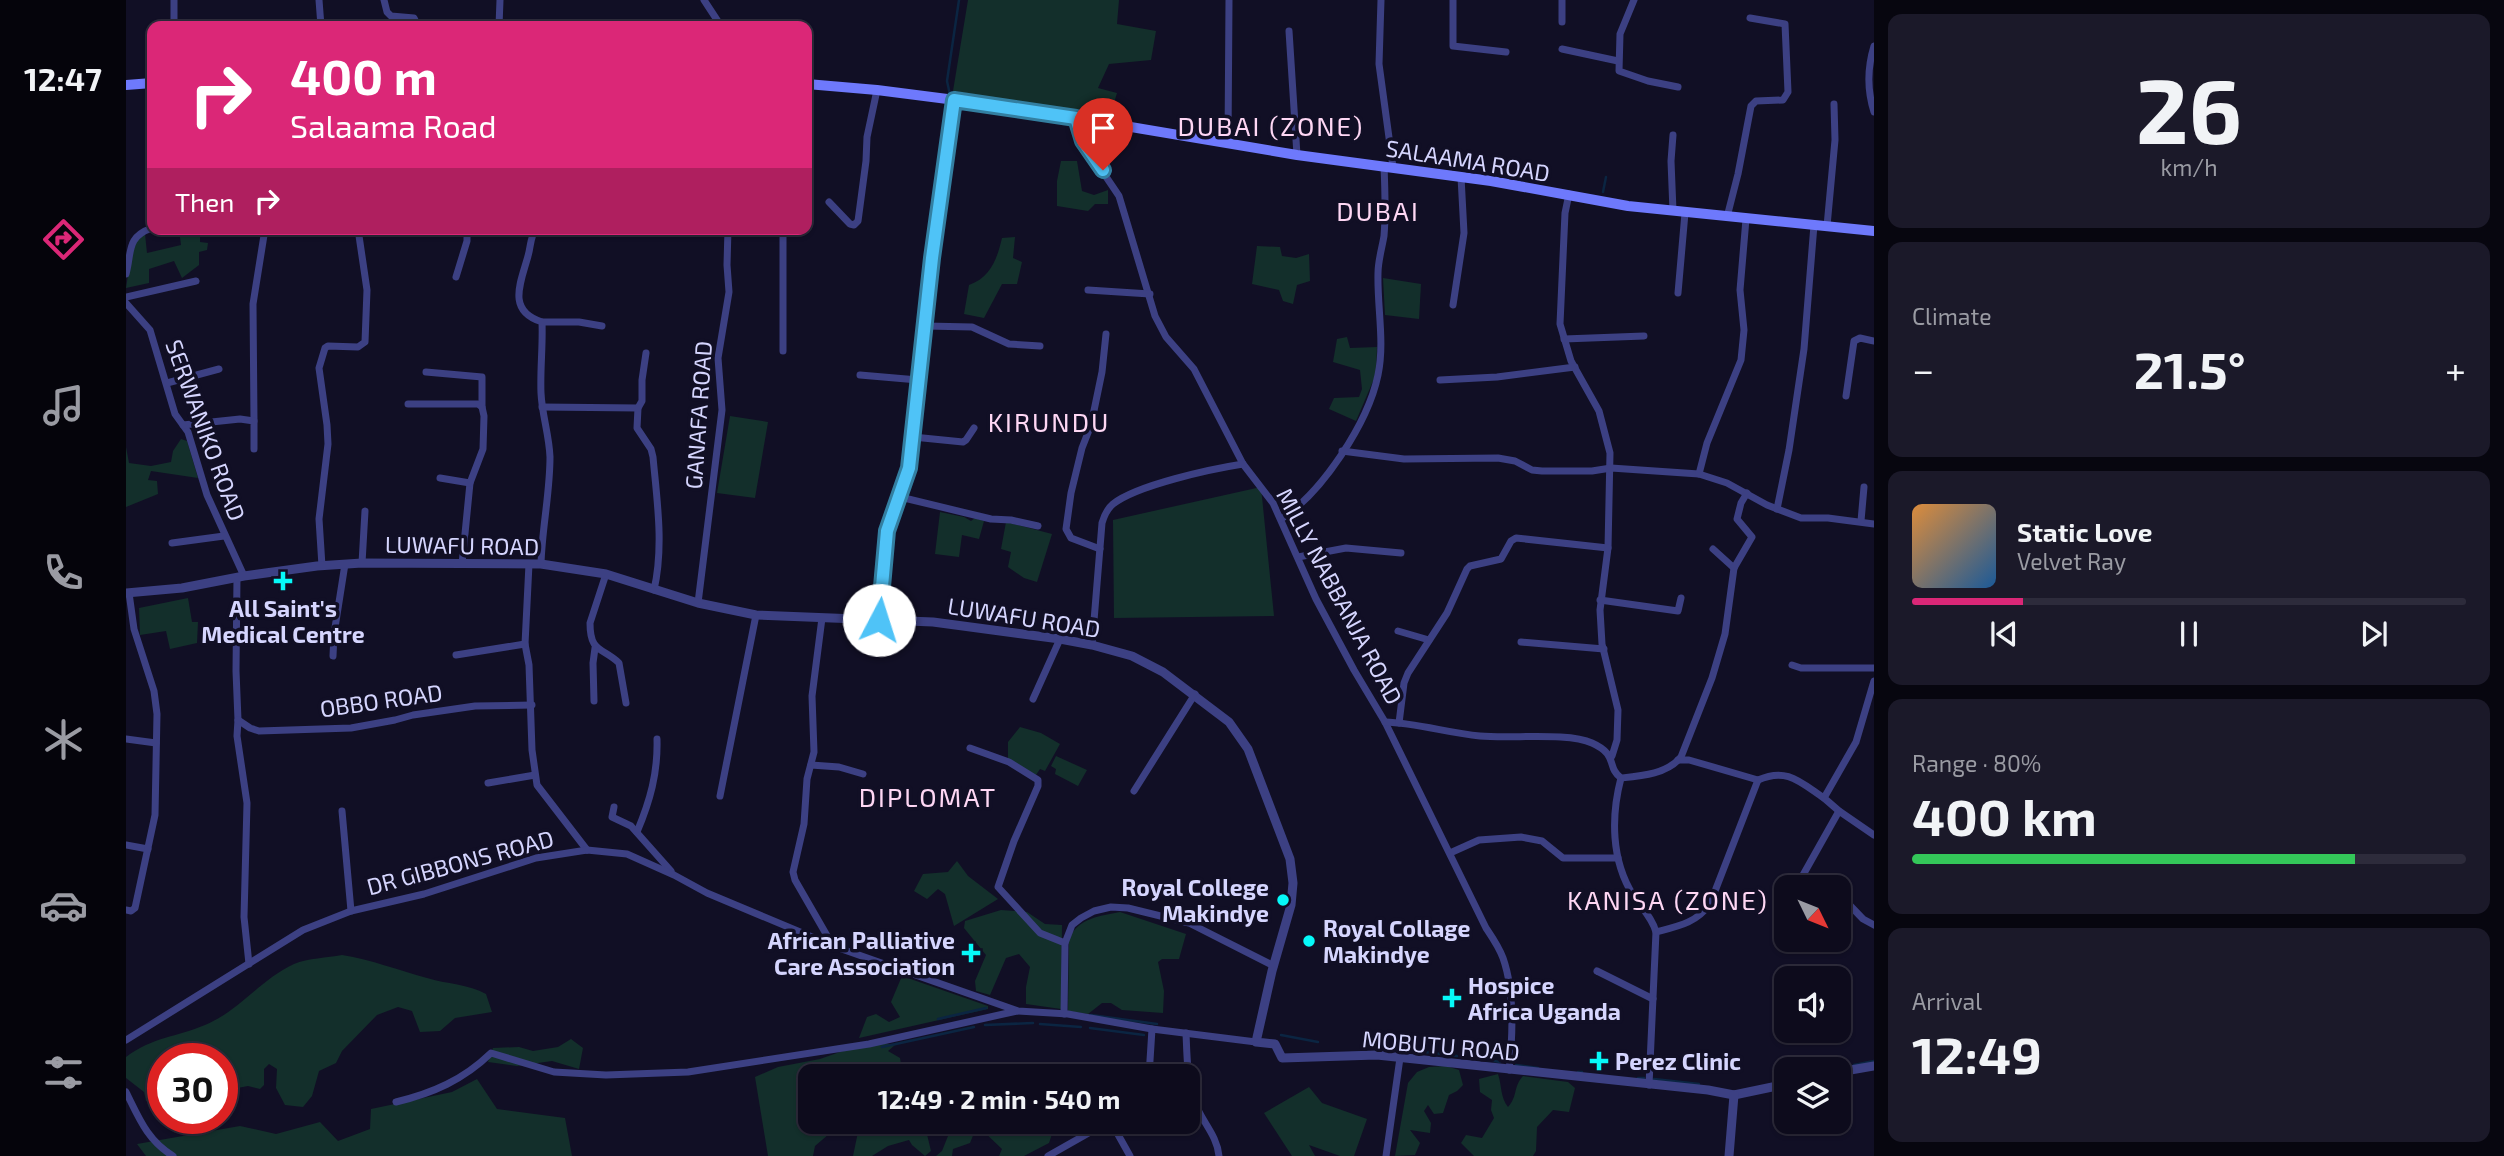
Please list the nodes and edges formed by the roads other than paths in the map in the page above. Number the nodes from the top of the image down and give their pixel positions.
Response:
1 (174, 0) edge
2 (319, 0) edge
3 (384, 0) edge
4 (500, 0) edge
5 (704, 0) edge
6 (1228, 0) edge
7 (1381, 0) edge
8 (1453, 0) edge
9 (1562, 0) edge
10 (1634, 0) edge
11 (1750, 18) dead end
12 (174, 21) edge
13 (321, 21) edge
14 (416, 21) edge
15 (499, 21) edge
16 (719, 21) edge
17 (1562, 22) dead end
18 (1289, 31) dead end
19 (1874, 46) edge
20 (1562, 49) dead end
21 (1506, 52) dead end
22 (1618, 61) junction
23 (147, 83) edge
24 (812, 84) edge
25 (126, 85) edge
26 (1678, 87) dead end
27 (877, 90) junction
28 (954, 100) junction
29 (1834, 104) dead end
30 (1874, 112) edge
31 (1076, 118) junction
32 (1673, 135) dead end
33 (1228, 143) junction
34 (1297, 155) junction
35 (1389, 167) junction
36 (1461, 177) junction
37 (1569, 194) junction
38 (828, 202) dead end
39 (1673, 211) junction
40 (1685, 213) junction
41 (1727, 217) junction
42 (1746, 219) junction
43 (1814, 225) junction
44 (1827, 226) junction
45 (147, 230) edge
46 (1874, 230) edge
47 (264, 235) edge
48 (359, 235) edge
49 (467, 235) edge
50 (532, 235) edge
51 (728, 235) edge
52 (783, 235) edge
53 (126, 274) edge
54 (456, 277) dead end
55 (196, 281) dead end
56 (1088, 290) dead end
57 (1678, 293) dead end
58 (1150, 294) junction
59 (126, 297) edge
60 (126, 303) edge
61 (1453, 305) dead end
62 (542, 322) junction
63 (601, 326) dead end
64 (926, 326) junction
65 (1106, 334) dead end
66 (1644, 336) dead end
67 (1564, 339) junction
68 (1874, 341) edge
69 (1040, 346) dead end
70 (783, 351) dead end
71 (646, 353) dead end
72 (1575, 367) junction
73 (219, 369) dead end
74 (426, 372) dead end
75 (859, 375) dead end
76 (918, 380) junction
77 (1440, 380) dead end
78 (167, 383) junction
79 (1846, 396) dead end
80 (408, 404) dead end
81 (482, 407) junction
82 (542, 407) junction
83 (638, 408) junction
84 (254, 421) junction
85 (183, 425) junction
86 (974, 428) dead end
87 (913, 437) junction
88 (254, 449) dead end
89 (1342, 451) junction
90 (1243, 464) junction
91 (1611, 468) junction
92 (1699, 474) junction
93 (440, 478) dead end
94 (470, 483) junction
95 (1864, 487) dead end
96 (1747, 493) junction
97 (900, 497) junction
98 (1777, 509) junction
99 (365, 511) dead end
100 (1280, 519) junction
101 (1861, 521) junction
102 (1874, 524) edge
103 (1038, 526) dead end
104 (224, 536) junction
105 (172, 543) dead end
106 (1608, 548) junction
107 (1100, 549) junction
108 (1713, 549) dead end
109 (1401, 554) dead end
110 (1298, 557) junction
111 (362, 563) junction
112 (345, 564) junction
113 (462, 564) junction
114 (529, 564) junction
115 (541, 565) junction
116 (322, 566) junction
117 (1734, 568) junction
118 (606, 574) junction
119 (240, 577) junction
120 (654, 590) junction
121 (128, 593) edge
122 (1681, 598) dead end
123 (1600, 600) junction
124 (698, 603) junction
125 (756, 615) junction
126 (822, 618) junction
127 (879, 620) junction
128 (1398, 631) dead end
129 (1060, 639) junction
130 (1429, 640) junction
131 (1521, 642) dead end
132 (525, 644) junction
133 (1092, 645) junction
134 (595, 648) junction
135 (1604, 649) junction
136 (456, 655) dead end
137 (333, 656) dead end
138 (1792, 665) dead end
139 (1874, 668) edge
140 (1874, 681) edge
141 (1195, 694) junction
142 (1033, 699) dead end
143 (594, 701) dead end
144 (626, 703) dead end
145 (532, 705) junction
146 (238, 720) junction
147 (1385, 722) junction
148 (1399, 723) junction
149 (126, 739) edge
150 (657, 739) dead end
151 (156, 743) junction
152 (970, 748) dead end
153 (1612, 756) junction
154 (1678, 760) junction
155 (811, 765) junction
156 (863, 774) dead end
157 (535, 775) junction
158 (1621, 778) junction
159 (1758, 780) junction
160 (488, 783) dead end
161 (1134, 791) dead end
162 (720, 796) dead end
163 (1824, 798) junction
164 (614, 807) dead end
165 (342, 811) dead end
166 (1839, 811) junction
167 (637, 832) junction
168 (1874, 834) edge
169 (126, 845) edge
170 (148, 849) junction
171 (587, 850) junction
172 (1450, 853) junction
173 (1618, 858) junction
174 (674, 875) junction
175 (1803, 875) edge
176 (1852, 908) edge
177 (126, 910) edge
178 (351, 911) junction
179 (1874, 925) edge
180 (1656, 932) junction
181 (1065, 943) junction
182 (833, 946) junction
183 (250, 964) junction
184 (1274, 966) junction
185 (1597, 971) dead end
186 (1653, 999) junction
187 (1018, 1011) junction
188 (1064, 1014) junction
189 (1152, 1029) junction
190 (1186, 1033) junction
191 (126, 1040) edge
192 (1256, 1042) junction
193 (1400, 1058) junction
194 (1150, 1064) edge
195 (1874, 1066) edge
196 (1508, 1070) junction
197 (1851, 1070) edge
198 (1650, 1085) junction
199 (1774, 1087) edge
200 (126, 1093) edge
201 (1734, 1095) junction
202 (396, 1102) dead end
203 (1088, 1134) edge
204 (1117, 1134) edge
205 (173, 1156) edge
206 (1048, 1156) edge
207 (1130, 1156) edge
208 (1219, 1156) edge
209 (1385, 1156) edge
210 (1729, 1156) edge

1 - 12 street
2 - 13 street
3 - 14 street
4 - 15 street
5 - 16 street
6 - 33 street
7 - 35 street
8 - 21 street
9 - 17 street
10 - 22 street
11 - 41 street
18 - 34 street
19 - 30 street
20 - 22 street
22 - 26 street
23 - 25 main road
24 - 27 main road, SALAAMA ROAD
27 - 28 main road, SALAAMA ROAD
27 - 38 street
28 - 31 main road, SALAAMA ROAD
28 - 64 street
29 - 44 street
31 - 33 main road, SALAAMA ROAD
31 - 58 street, MILLY NABBANJA ROAD
32 - 39 street
33 - 34 main road, SALAAMA ROAD
34 - 35 main road, SALAAMA ROAD
35 - 36 main road, SALAAMA ROAD
35 - 89 street
36 - 37 main road, SALAAMA ROAD
36 - 61 street
37 - 39 main road, SALAAMA ROAD
37 - 67 street
39 - 40 main road, SALAAMA ROAD
40 - 41 main road, SALAAMA ROAD
40 - 57 street
41 - 42 main road, SALAAMA ROAD
42 - 43 main road, SALAAMA ROAD
42 - 92 street
43 - 44 main road, SALAAMA ROAD
43 - 98 street
44 - 46 main road, SALAAMA ROAD
45 - 53 street
47 - 84 street
48 - 116 street
49 - 54 street
50 - 62 street
51 - 124 street, GANAFA ROAD
52 - 70 street
55 - 59 street
56 - 58 street
58 - 90 street, MILLY NABBANJA ROAD
60 - 78 street, SERWANIKO ROAD
62 - 63 street
62 - 82 street
64 - 69 street
64 - 76 street
65 - 107 street
66 - 67 street
67 - 72 street
68 - 79 street
71 - 83 street
72 - 77 street
72 - 91 street
73 - 78 street
74 - 81 street
75 - 76 street
76 - 87 street
78 - 85 street, SERWANIKO ROAD
80 - 81 street
81 - 94 street
82 - 83 street
82 - 115 street
83 - 120 street
84 - 85 street
84 - 88 street
85 - 104 street, SERWANIKO ROAD
86 - 87 street
87 - 97 street
89 - 91 street
89 - 100 street
90 - 100 street, MILLY NABBANJA ROAD
90 - 107 street
91 - 92 street
91 - 106 street
92 - 96 street
93 - 94 street
94 - 113 street
95 - 101 street
96 - 98 street
96 - 117 street
97 - 103 street
97 - 127 street
98 - 101 street
99 - 111 street
100 - 110 street, MILLY NABBANJA ROAD
101 - 102 street
104 - 105 street
104 - 119 street, SERWANIKO ROAD
106 - 123 street
106 - 130 street
107 - 133 street
108 - 117 street
109 - 110 street
110 - 147 street, MILLY NABBANJA ROAD
111 - 112 street, LUWAFU ROAD
111 - 113 street, LUWAFU ROAD
112 - 116 street, LUWAFU ROAD
112 - 137 street
113 - 114 street, LUWAFU ROAD
114 - 115 street, LUWAFU ROAD
114 - 132 street
115 - 118 street, LUWAFU ROAD
116 - 119 street, LUWAFU ROAD
117 - 154 street
118 - 120 street, LUWAFU ROAD
118 - 134 street
119 - 121 street, LUWAFU ROAD
119 - 146 street
120 - 124 street, LUWAFU ROAD
121 - 151 street
122 - 123 street
123 - 135 street
124 - 125 street, LUWAFU ROAD
125 - 126 street, LUWAFU ROAD
125 - 162 street
126 - 127 street, LUWAFU ROAD
126 - 155 street
127 - 129 street, LUWAFU ROAD
128 - 130 street
129 - 133 street, LUWAFU ROAD
129 - 142 street
130 - 148 street
131 - 135 street
132 - 136 street
132 - 145 street
133 - 141 street, LUWAFU ROAD
134 - 143 street
134 - 144 street
135 - 153 street
138 - 139 street
140 - 163 street
141 - 161 street
141 - 184 street, LUWAFU ROAD
145 - 146 street, OBBO ROAD
145 - 157 street
146 - 183 street
147 - 148 street
147 - 172 street, MILLY NABBANJA ROAD
148 - 153 street
149 - 151 street
150 - 167 street
151 - 170 street
152 - 181 street
153 - 158 street
154 - 158 street
154 - 159 street
155 - 156 street
155 - 182 street
157 - 160 street
157 - 171 street
158 - 173 street
159 - 163 street
159 - 180 street
163 - 166 street
164 - 167 street
165 - 178 street
166 - 168 street
166 - 175 street
167 - 174 street
169 - 170 street
170 - 177 street
171 - 174 street, DR GIBBONS ROAD
171 - 178 street, DR GIBBONS ROAD
172 - 173 street
172 - 196 street, MILLY NABBANJA ROAD
173 - 180 street
174 - 182 street, DR GIBBONS ROAD
176 - 179 street
178 - 183 street, DR GIBBONS ROAD
180 - 186 street
181 - 184 street
181 - 188 street
182 - 187 street, DR GIBBONS ROAD
183 - 191 street, DR GIBBONS ROAD
184 - 192 street, LUWAFU ROAD
185 - 186 street
186 - 198 street
187 - 188 street, MOBUTU ROAD
187 - 202 street
188 - 189 street, MOBUTU ROAD
189 - 190 street, MOBUTU ROAD
189 - 194 street
190 - 192 street, MOBUTU ROAD
190 - 208 street
192 - 193 street, MOBUTU ROAD
193 - 196 street, MOBUTU ROAD
193 - 209 street
195 - 197 street
196 - 198 street, MOBUTU ROAD
198 - 201 street, MOBUTU ROAD
199 - 201 street, MOBUTU ROAD
200 - 205 street
201 - 210 street
203 - 206 street
204 - 207 street

